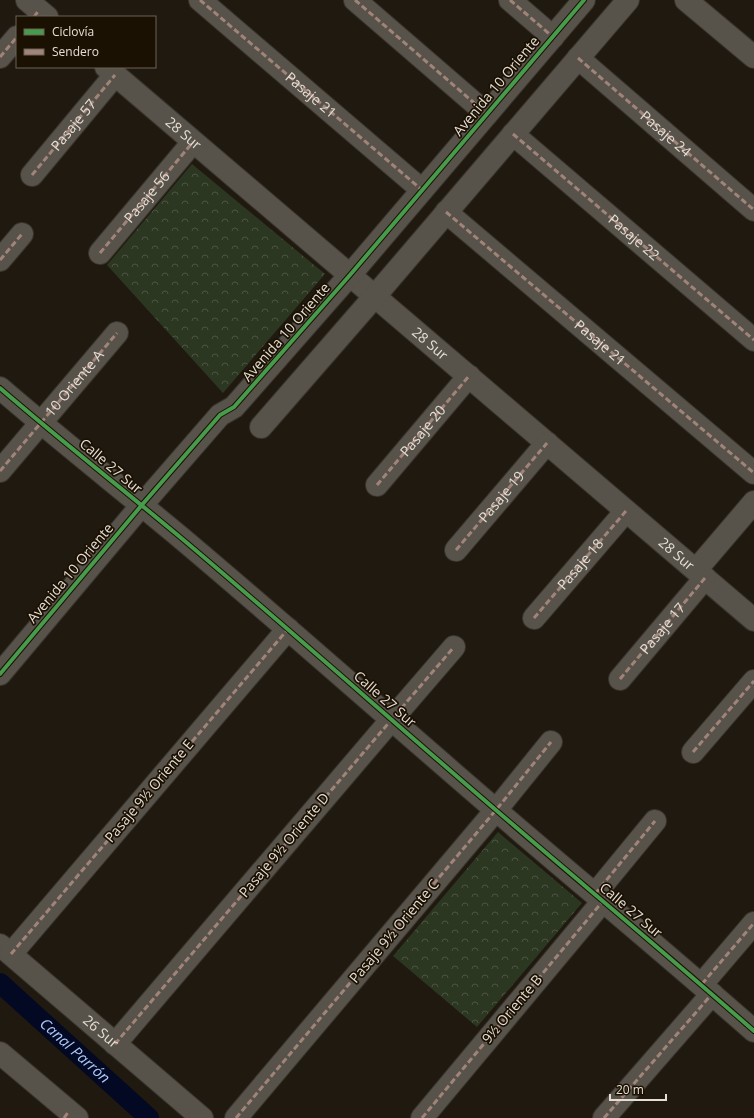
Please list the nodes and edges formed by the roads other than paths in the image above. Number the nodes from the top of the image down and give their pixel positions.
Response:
1 (200, 0) edge
2 (355, 0) edge
3 (510, 0) edge
4 (584, 0) edge
5 (628, 0) edge
6 (686, 0) edge
7 (553, 36) junction
8 (16, 38) edge
9 (0, 57) edge
10 (754, 57) edge
11 (578, 58) junction
12 (111, 71) edge
13 (487, 114) junction
14 (513, 134) junction
15 (194, 142) junction
16 (32, 175) dead end
17 (422, 190) junction
18 (754, 210) edge
19 (446, 212) junction
20 (22, 234) dead end
21 (100, 253) dead end
22 (0, 260) edge
23 (350, 275) junction
24 (375, 296) junction
25 (117, 333) dead end
26 (754, 340) edge
27 (469, 376) junction
28 (0, 388) edge
29 (41, 423) junction
30 (261, 427) dead end
31 (547, 443) junction
32 (0, 471) edge
33 (754, 473) edge
34 (377, 484) dead end
35 (754, 502) edge
36 (141, 506) junction
37 (626, 510) junction
38 (456, 550) dead end
39 (700, 574) junction
40 (534, 618) dead end
41 (754, 620) edge
42 (288, 629) junction
43 (454, 647) dead end
44 (0, 674) edge
45 (620, 679) dead end
46 (754, 682) edge
47 (392, 719) junction
48 (551, 742) dead end
49 (693, 752) dead end
50 (496, 810) junction
51 (655, 821) dead end
52 (599, 898) junction
53 (754, 923) edge
54 (5, 949) edge
55 (707, 989) junction
56 (754, 1031) edge
57 (115, 1044) junction
58 (0, 1053) edge
59 (70, 1116) edge
60 (202, 1118) edge
61 (236, 1118) edge
62 (422, 1118) edge
63 (604, 1118) edge

1 - 17 street, Pasaje 21
2 - 13 street
3 - 7 street
4 - 7 street, Avenida 10 Oriente
5 - 11 street
6 - 10 street
7 - 13 street, Avenida 10 Oriente
8 - 9 street
11 - 14 street
11 - 18 street, Pasaje 24
12 - 15 street, 28 Sur
12 - 16 street, Pasaje 57
13 - 17 street, Avenida 10 Oriente
14 - 19 street
14 - 26 street, Pasaje 22
15 - 21 street, Pasaje 56
15 - 23 street, 28 Sur
17 - 23 street, Avenida 10 Oriente
19 - 24 street
19 - 33 street, Pasaje 21
20 - 22 street
23 - 24 street, 28 Sur
23 - 36 street, Avenida 10 Oriente
24 - 27 street, 28 Sur
24 - 30 street
25 - 29 street, 10 Oriente A
27 - 31 street, 28 Sur
27 - 34 street, Pasaje 20
28 - 29 street, Calle 27 Sur
29 - 32 street, 10 Oriente A
29 - 36 street, Calle 27 Sur
31 - 37 street, 28 Sur
31 - 38 street, Pasaje 19
35 - 39 street, Pasaje 17
36 - 42 street, Calle 27 Sur
36 - 44 street, Avenida 10 Oriente
37 - 39 street, 28 Sur
37 - 40 street, Pasaje 18
39 - 41 street, 28 Sur
39 - 45 street, Pasaje 17
42 - 47 street, Calle 27 Sur
42 - 54 street, Pasaje 9½ Oriente E
43 - 47 street, Pasaje 9½ Oriente D
46 - 49 street
47 - 50 street, Calle 27 Sur
47 - 57 street, Pasaje 9½ Oriente D
48 - 50 street, Pasaje 9½ Oriente C
50 - 52 street, Calle 27 Sur
50 - 61 street, Pasaje 9½ Oriente C
51 - 52 street, 9½ Oriente B
52 - 55 street, Calle 27 Sur
52 - 62 street, 9½ Oriente B
53 - 55 street
54 - 57 street, 26 Sur
55 - 56 street, Calle 27 Sur
55 - 63 street
57 - 60 street, 26 Sur
58 - 59 street

